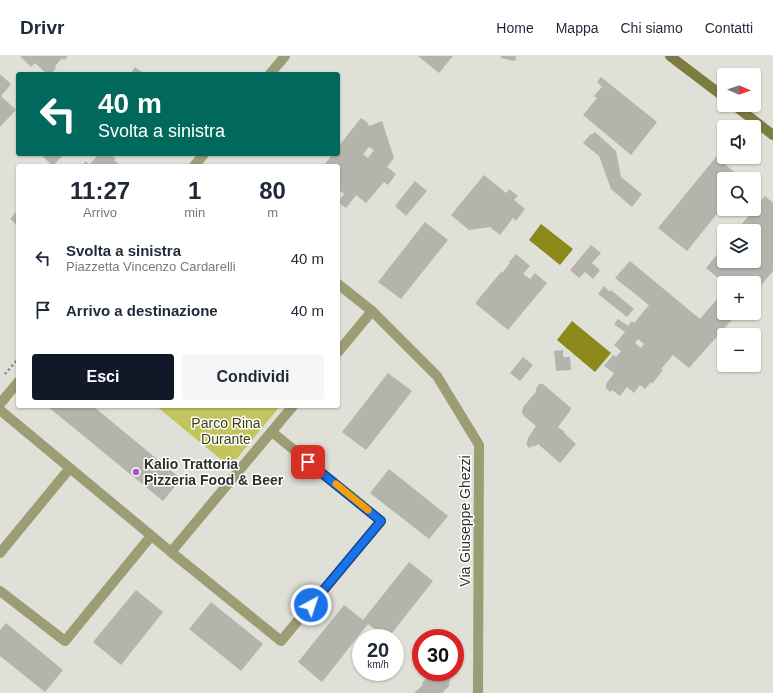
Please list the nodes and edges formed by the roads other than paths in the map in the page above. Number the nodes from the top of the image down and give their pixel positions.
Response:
1 (285, 56) edge
2 (670, 56) edge
3 (272, 72) edge
4 (717, 93) edge
5 (743, 112) edge
6 (773, 135) edge
7 (202, 156) edge
8 (196, 164) edge
9 (340, 286) edge
10 (372, 311) junction
11 (340, 350) edge
12 (16, 384) edge
13 (0, 404) edge
14 (291, 408) edge
15 (0, 410) edge
16 (272, 432) junction
17 (70, 468) junction
18 (151, 536) junction
19 (171, 552) junction
20 (0, 553) edge
21 (0, 591) edge
22 (478, 693) edge

1 - 3 street
2 - 4 street
5 - 6 street
7 - 8 street
9 - 10 street, Via Giuseppe Ghezzi
10 - 11 street
10 - 22 street, Via Giuseppe Ghezzi
12 - 13 street
14 - 16 street
15 - 17 street
16 - 19 street
16 - 19 street
17 - 18 street
17 - 20 street
18 - 19 street
18 - 21 street

